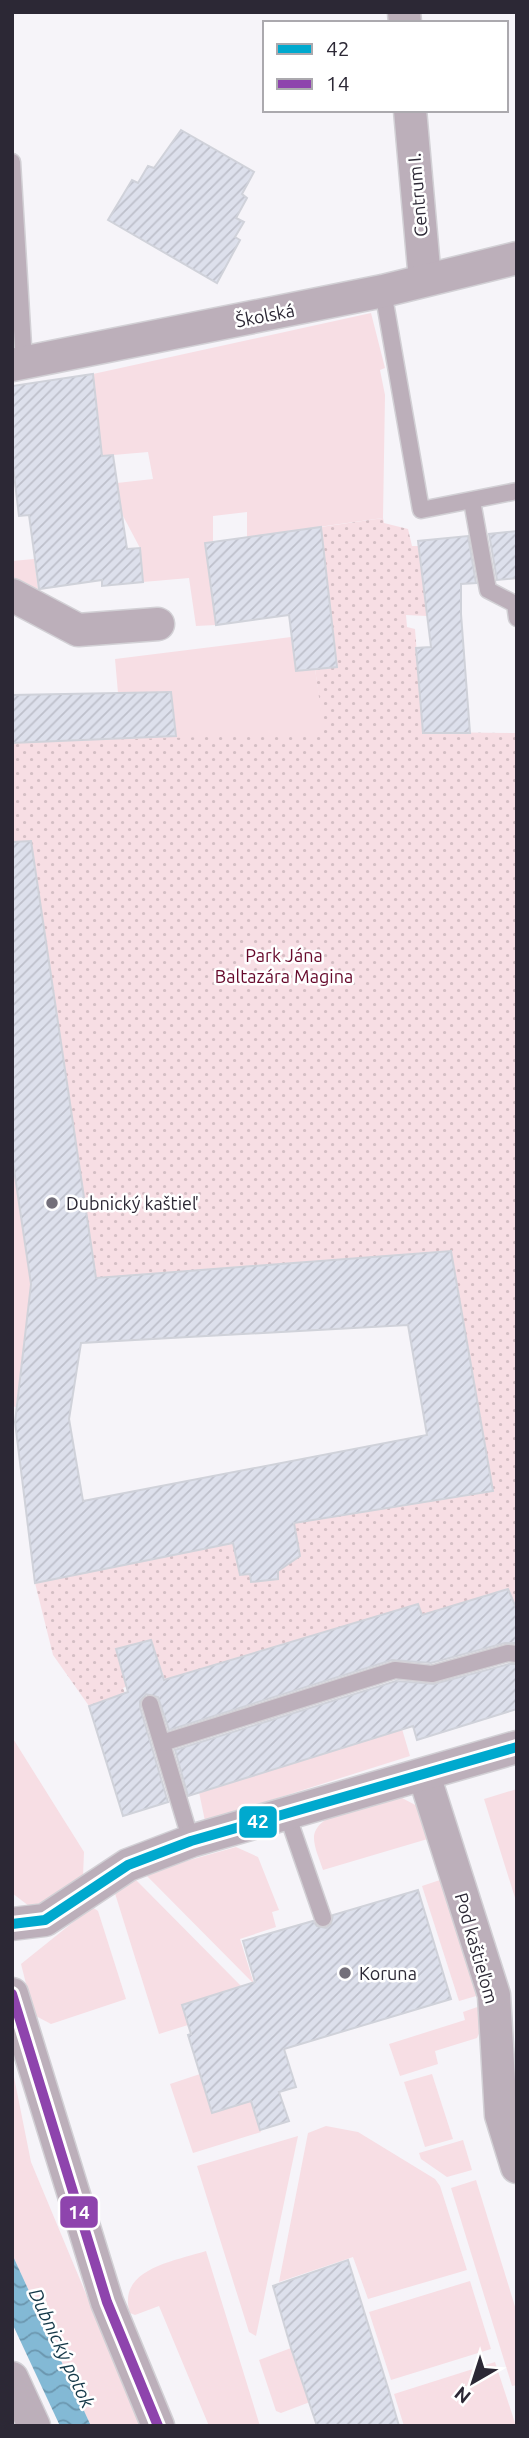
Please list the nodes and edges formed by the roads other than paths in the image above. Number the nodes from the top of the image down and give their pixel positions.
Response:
1 (410, 112) edge
2 (12, 162) edge
3 (517, 258) edge
4 (15, 261) edge
5 (425, 280) junction
6 (383, 290) junction
7 (18, 364) edge
8 (517, 491) edge
9 (472, 501) junction
10 (12, 595) edge
11 (517, 618) edge
12 (158, 624) dead end
13 (517, 1654) edge
14 (150, 1704) dead end
15 (162, 1743) junction
16 (517, 1747) edge
17 (424, 1775) junction
18 (287, 1814) junction
19 (191, 1840) junction
20 (323, 1918) dead end
21 (12, 1924) edge
22 (12, 1994) edge
23 (517, 2167) edge
24 (12, 2378) edge
25 (34, 2426) edge
26 (158, 2426) edge

1 - 5 street, Centrum I.
2 - 4 lane
3 - 5 street, Školská
4 - 7 lane
5 - 6 street, Školská
6 - 7 street, Školská
6 - 9 lane
8 - 9 lane
9 - 11 lane
10 - 12 street
13 - 15 lane
14 - 15 lane
15 - 19 lane
16 - 17 street
17 - 18 street
17 - 23 street, Pod kaštieľom
18 - 19 street
18 - 20 lane
19 - 21 street
22 - 26 street
24 - 25 street

